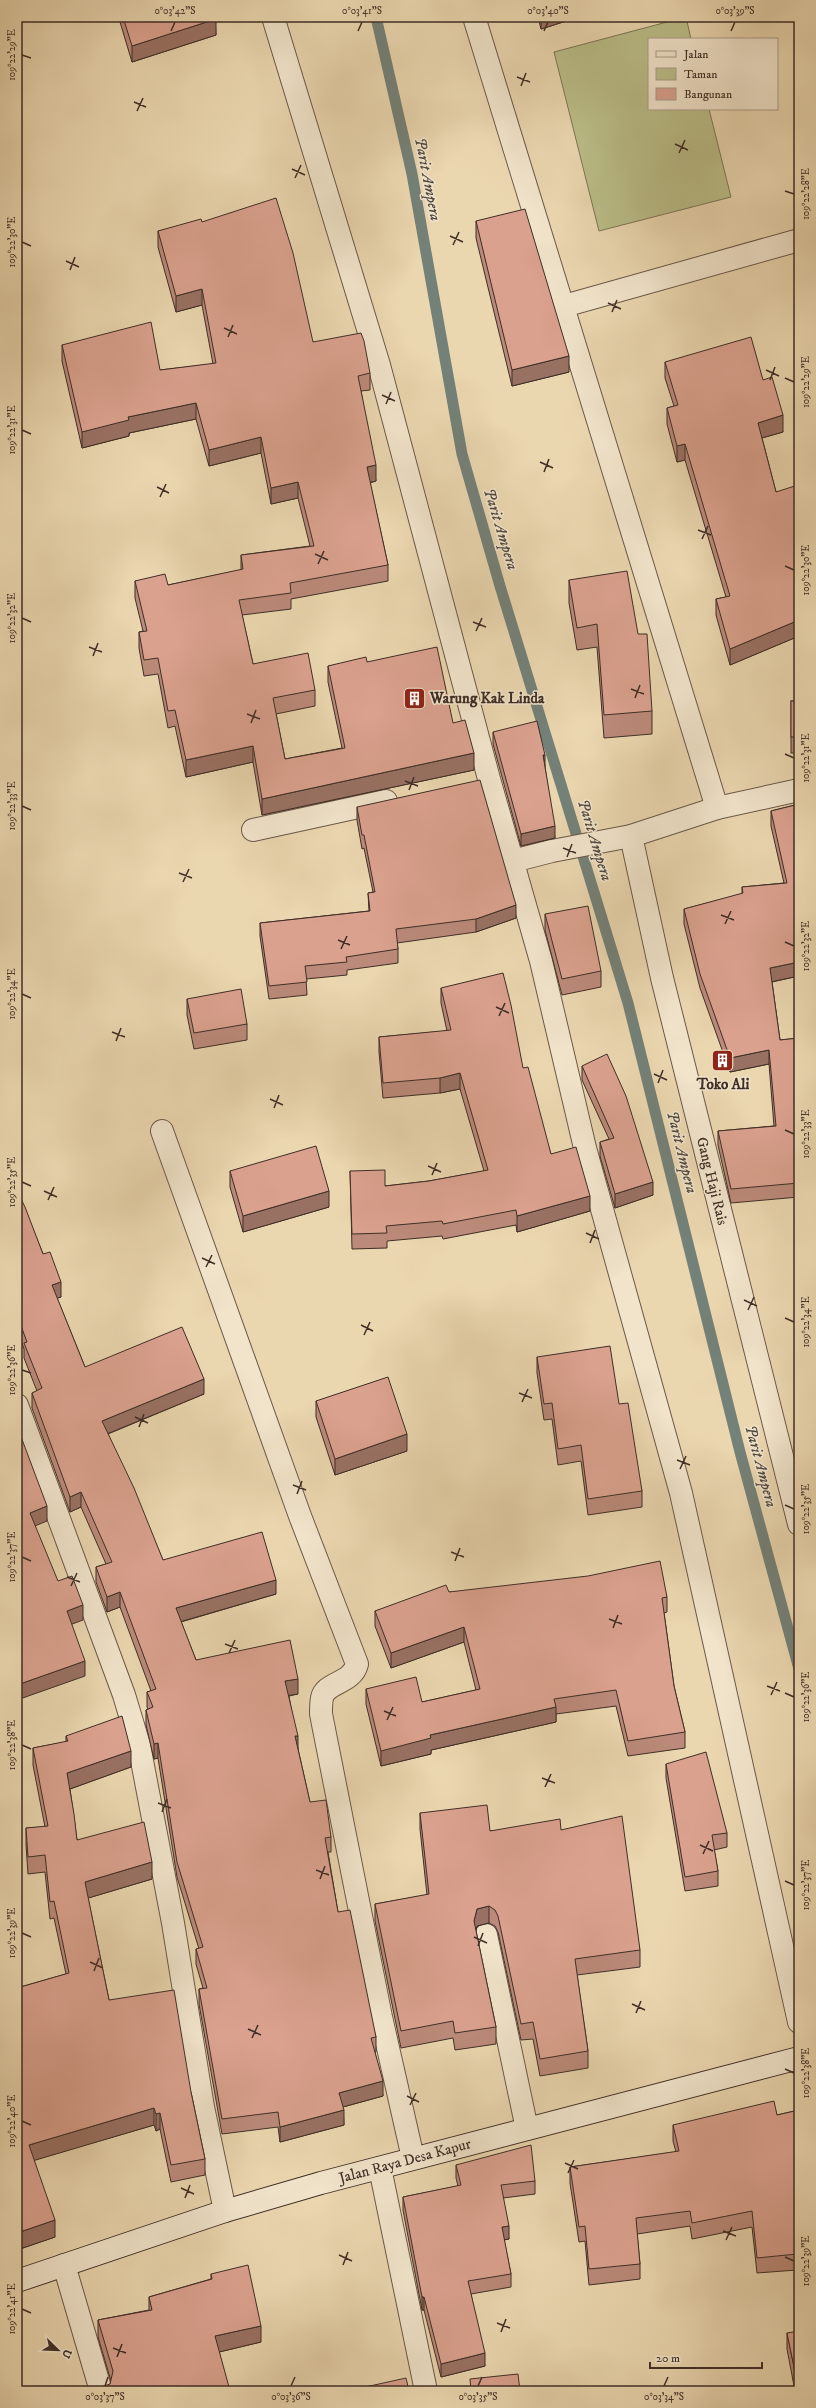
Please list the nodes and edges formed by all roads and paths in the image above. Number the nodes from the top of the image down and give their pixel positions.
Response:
1 (273, 17) edge
2 (474, 17) edge
3 (799, 240) edge
4 (564, 306) junction
5 (489, 779) junction
6 (466, 784) edge
7 (799, 790) edge
8 (405, 797) edge
9 (717, 808) junction
10 (253, 830) dead end
11 (631, 836) junction
12 (513, 861) junction
13 (162, 1131) dead end
14 (17, 1405) edge
15 (799, 1524) edge
16 (486, 1936) dead end
17 (799, 2022) edge
18 (799, 2058) edge
19 (527, 2129) junction
20 (413, 2158) junction
21 (380, 2168) junction
22 (225, 2211) junction
23 (64, 2265) junction
24 (17, 2282) edge
25 (101, 2391) edge
26 (426, 2391) edge

1 - 5 street
2 - 4 street
3 - 4 street
4 - 9 street
5 - 6 street
5 - 12 street
7 - 9 street
8 - 10 street
9 - 11 street
11 - 12 street
11 - 15 street, Gang Haji Rais
12 - 17 street
13 - 20 street
14 - 22 street
16 - 19 street
18 - 19 street, Jalan Raya Desa Kapur
19 - 20 street, Jalan Raya Desa Kapur
20 - 21 street, Jalan Raya Desa Kapur
21 - 22 street, Jalan Raya Desa Kapur
21 - 26 street
22 - 23 street, Jalan Raya Desa Kapur
23 - 24 street, Jalan Raya Desa Kapur
23 - 25 street

